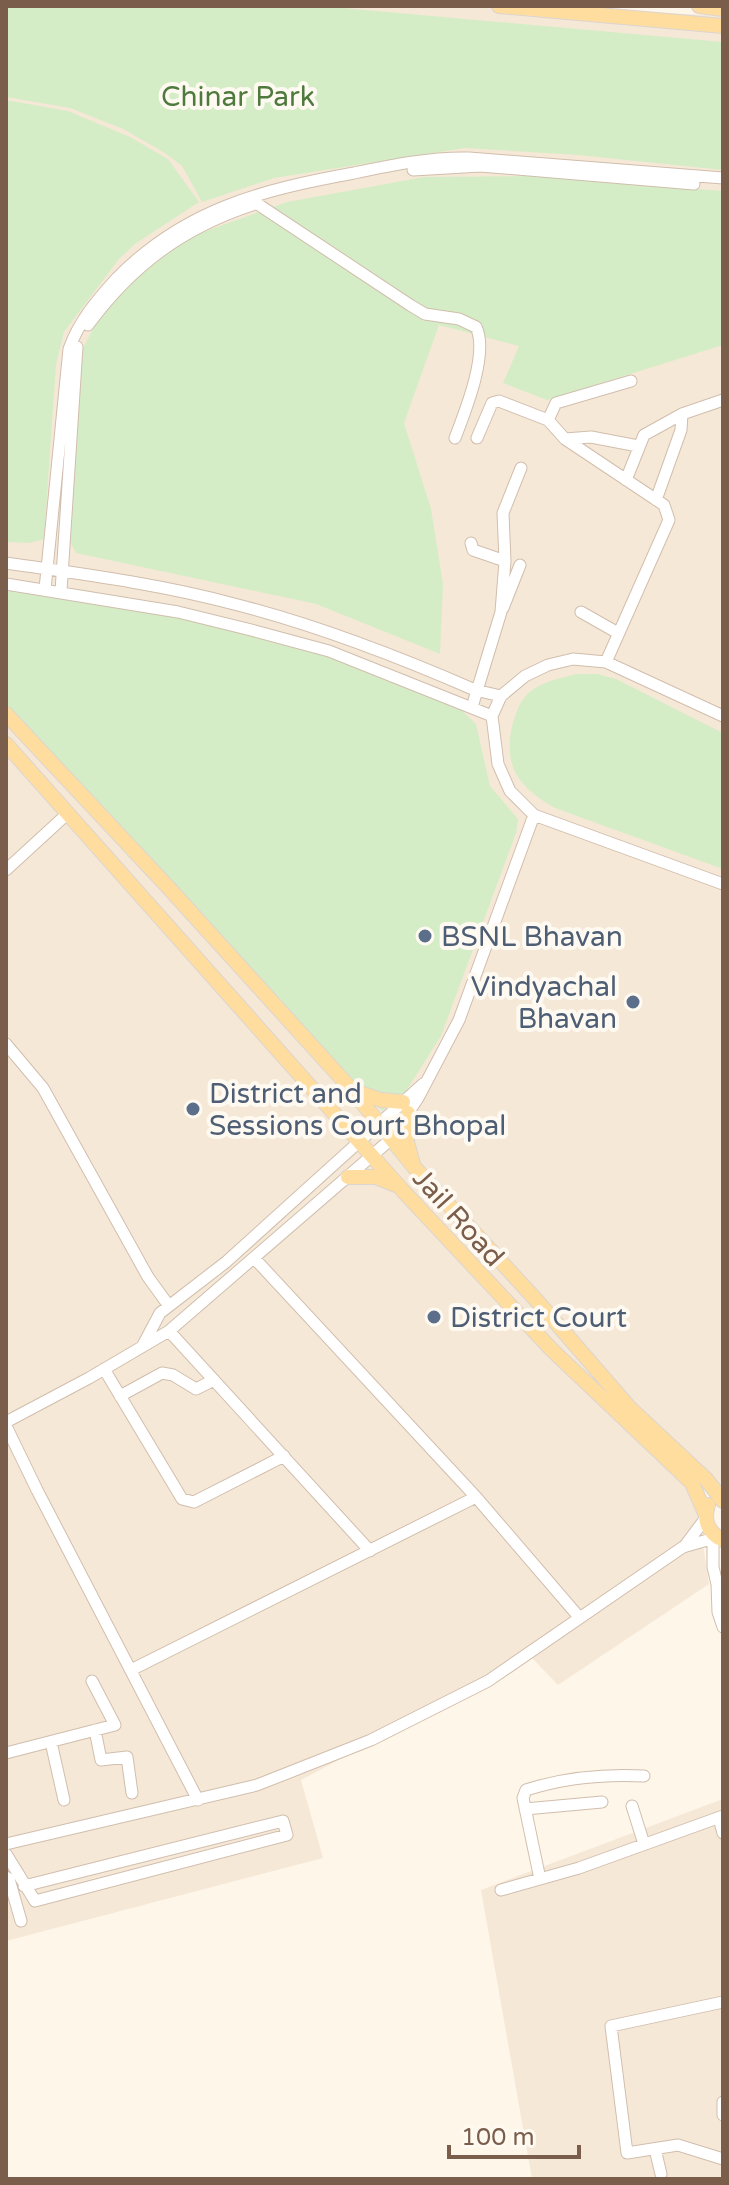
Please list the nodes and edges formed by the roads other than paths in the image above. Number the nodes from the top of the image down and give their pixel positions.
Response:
1 (499, 6) edge
2 (699, 6) edge
3 (723, 9) edge
4 (723, 26) edge
5 (723, 178) edge
6 (723, 186) edge
7 (256, 203) junction
8 (631, 381) dead end
9 (723, 400) edge
10 (682, 414) junction
11 (548, 420) junction
12 (455, 438) dead end
13 (477, 438) dead end
14 (565, 439) junction
15 (638, 446) junction
16 (521, 468) dead end
17 (626, 480) junction
18 (656, 500) junction
19 (471, 543) dead end
20 (505, 561) junction
21 (6, 563) edge
22 (520, 565) dead end
23 (49, 569) junction
24 (64, 571) junction
25 (6, 584) edge
26 (45, 589) junction
27 (61, 591) junction
28 (501, 612) junction
29 (581, 612) dead end
30 (618, 633) junction
31 (606, 662) junction
32 (475, 690) junction
33 (501, 696) junction
34 (472, 707) junction
35 (6, 714) edge
36 (492, 716) junction
37 (723, 716) edge
38 (6, 744) edge
39 (67, 814) junction
40 (534, 815) junction
41 (6, 870) edge
42 (723, 884) edge
43 (6, 1044) edge
44 (352, 1090) junction
45 (406, 1108) junction
46 (377, 1124) junction
47 (359, 1140) junction
48 (390, 1140) junction
49 (372, 1156) junction
50 (414, 1167) junction
51 (348, 1177) junction
52 (400, 1187) junction
53 (255, 1259) junction
54 (169, 1306) junction
55 (169, 1331) junction
56 (142, 1347) junction
57 (104, 1369) junction
58 (214, 1380) junction
59 (120, 1396) junction
60 (6, 1424) edge
61 (284, 1456) junction
62 (476, 1497) junction
63 (723, 1501) edge
64 (705, 1516) junction
65 (716, 1537) edge
66 (683, 1547) junction
67 (370, 1551) junction
68 (720, 1579) edge
69 (579, 1617) junction
70 (723, 1627) edge
71 (131, 1670) junction
72 (92, 1681) dead end
73 (95, 1730) junction
74 (51, 1742) junction
75 (6, 1753) edge
76 (644, 1776) dead end
77 (132, 1793) dead end
78 (64, 1800) dead end
79 (198, 1800) junction
80 (602, 1802) dead end
81 (632, 1806) dead end
82 (525, 1809) junction
83 (721, 1817) edge
84 (723, 1833) edge
85 (6, 1844) edge
86 (644, 1844) junction
87 (6, 1854) edge
88 (6, 1877) edge
89 (540, 1879) junction
90 (24, 1886) junction
91 (501, 1890) dead end
92 (21, 1921) dead end
93 (723, 2002) edge
94 (723, 2102) edge
95 (723, 2115) edge
96 (655, 2149) junction
97 (723, 2159) edge
98 (661, 2174) dead end

1 - 4 main road
2 - 3 main road
5 - 23 street
6 - 7 street
7 - 12 street
7 - 24 street
8 - 11 street
9 - 10 street
10 - 15 street
10 - 18 street
11 - 13 street
11 - 14 street
14 - 15 street
14 - 17 street
15 - 17 street
16 - 20 street
17 - 18 street
18 - 30 street
19 - 20 street
20 - 28 street
21 - 23 street
22 - 28 street
23 - 24 street
23 - 26 street
24 - 27 street
24 - 32 street
25 - 26 street
26 - 27 street
27 - 34 street
28 - 32 street
29 - 30 street
30 - 31 street
31 - 33 street
31 - 37 street
32 - 33 street
32 - 34 street
33 - 36 street
34 - 36 street
35 - 44 main road, Jail Road
36 - 40 street
38 - 39 main road, Jail Road
39 - 41 street
39 - 47 main road, Jail Road
40 - 42 street
40 - 45 street
43 - 54 street
44 - 45 main road
44 - 46 main road, Jail Road
45 - 46 street
45 - 48 street
45 - 50 main road
46 - 47 street
46 - 48 main road, Jail Road
47 - 49 main road, Jail Road
47 - 54 street
48 - 49 street
48 - 50 main road, Jail Road
49 - 51 street
49 - 52 main road, Jail Road
50 - 63 main road, Jail Road
51 - 52 main road
51 - 53 street
52 - 64 main road, Jail Road
53 - 55 street
53 - 62 street
54 - 56 street
55 - 56 street
55 - 58 street
56 - 57 street
57 - 59 street
57 - 60 street
58 - 59 street
58 - 61 street
59 - 61 street
60 - 71 street
61 - 67 street
62 - 67 street
62 - 69 street
63 - 64 main road
64 - 65 main road, Jail Road
64 - 66 street
65 - 66 street
65 - 68 street
66 - 69 street
67 - 71 street
68 - 70 street
69 - 79 street
71 - 79 street
72 - 73 street
73 - 74 street
73 - 77 street
74 - 75 street
74 - 78 street
76 - 82 street
79 - 85 street
80 - 82 street
81 - 86 street
82 - 89 street
83 - 84 street
83 - 86 street
86 - 89 street
87 - 90 street
88 - 92 street
89 - 91 street
90 - 90 street
93 - 96 street
94 - 95 street
96 - 97 street
96 - 98 street

